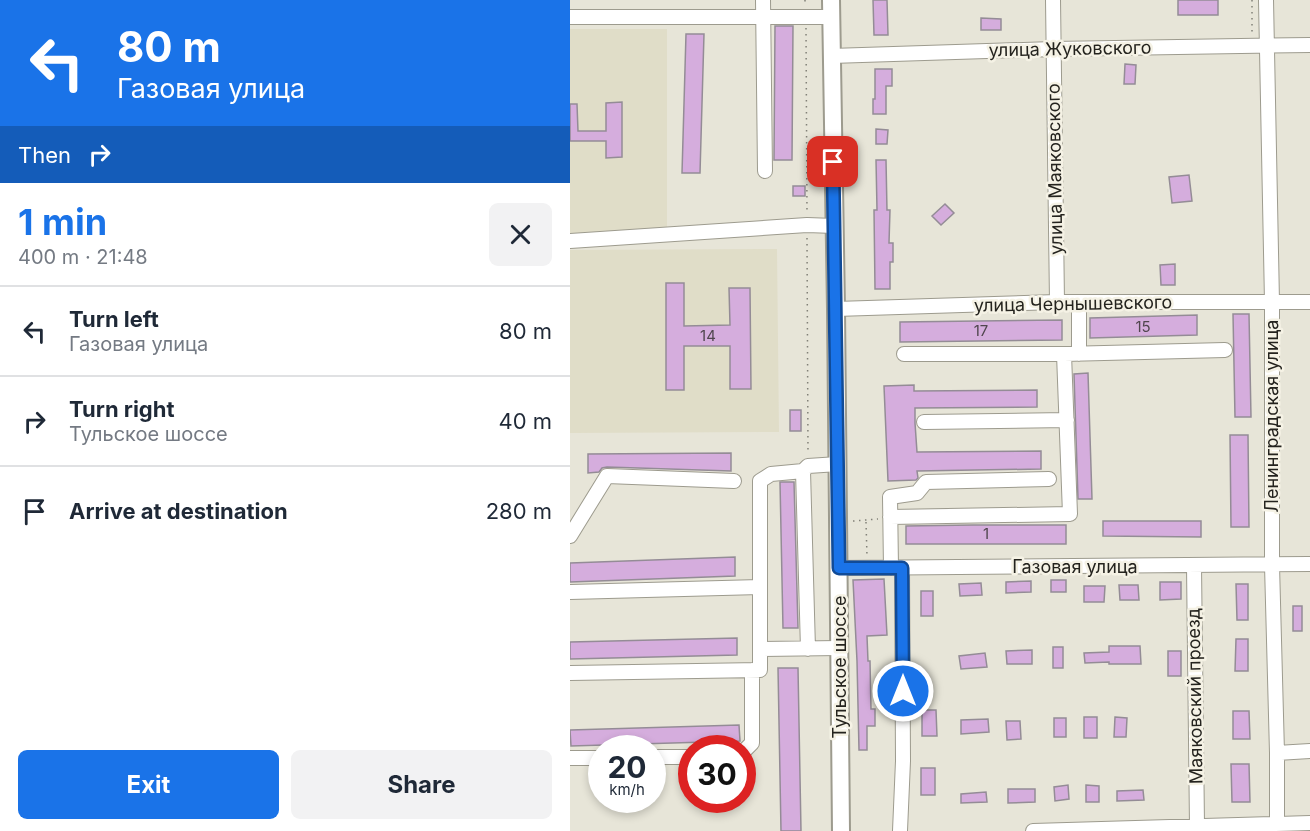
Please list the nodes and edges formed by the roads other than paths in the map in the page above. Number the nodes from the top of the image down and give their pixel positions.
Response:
1 (763, 0) edge
2 (1053, 0) edge
3 (1266, 0) edge
4 (831, 8) edge
5 (570, 17) edge
6 (764, 18) junction
7 (1259, 45) junction
8 (1310, 45) edge
9 (1053, 50) junction
10 (831, 56) junction
11 (765, 171) dead end
12 (834, 226) junction
13 (570, 241) edge
14 (1057, 302) junction
15 (1272, 302) junction
16 (1310, 302) edge
17 (1079, 303) junction
18 (836, 309) junction
19 (1225, 350) dead end
20 (904, 354) dead end
21 (1064, 354) junction
22 (1079, 354) junction
23 (1066, 420) junction
24 (924, 422) dead end
25 (838, 464) junction
26 (802, 471) junction
27 (1049, 480) dead end
28 (734, 481) dead end
29 (890, 517) junction
30 (570, 536) edge
31 (1310, 564) edge
32 (1272, 565) junction
33 (1194, 566) junction
34 (839, 568) junction
35 (897, 568) junction
36 (760, 587) junction
37 (570, 592) edge
38 (839, 648) junction
39 (760, 649) junction
40 (808, 649) junction
41 (752, 670) junction
42 (570, 673) edge
43 (752, 735) edge
44 (1310, 752) edge
45 (1277, 753) junction
46 (570, 758) edge
47 (588, 758) edge
48 (1310, 823) edge
49 (1197, 826) junction
50 (1277, 827) edge
51 (841, 831) edge
52 (900, 831) edge
53 (1033, 831) edge

1 - 6 street
2 - 9 street, улица Маяковского
3 - 7 street, Ленинградская улица
4 - 6 street
4 - 10 main road, Тульское шоссе
5 - 6 street
6 - 11 street
7 - 8 street, улица Жуковского
7 - 9 street, улица Жуковского
7 - 15 street, Ленинградская улица
9 - 10 street, улица Жуковского
9 - 14 street, улица Маяковского
10 - 12 main road, Тульское шоссе
12 - 13 street
12 - 18 main road, Тульское шоссе
14 - 17 street, улица Чернышевского
14 - 18 street, улица Чернышевского
15 - 16 street, улица Чернышевского
15 - 17 street, улица Чернышевского
15 - 32 street, Ленинградская улица
17 - 22 street
18 - 25 main road, Тульское шоссе
19 - 22 street
20 - 21 street
21 - 22 street
21 - 23 street
23 - 24 street
23 - 29 street
25 - 26 street
25 - 34 main road, Тульское шоссе
26 - 36 street
26 - 40 street
27 - 29 street
28 - 30 street
29 - 35 street
31 - 32 street, Газовая улица
32 - 33 street, Газовая улица
32 - 45 street, Ленинградская улица
33 - 35 street, Газовая улица
33 - 49 street, Маяковский проезд
34 - 35 street, Газовая улица
34 - 38 main road, Тульское шоссе
35 - 52 street
36 - 37 street
36 - 39 street
38 - 40 street
38 - 51 main road, Тульское шоссе
39 - 40 street
39 - 41 street
41 - 42 street
41 - 43 street
44 - 45 street
45 - 50 street, Ленинградская улица
46 - 47 street
48 - 50 street
49 - 50 street
49 - 53 street

